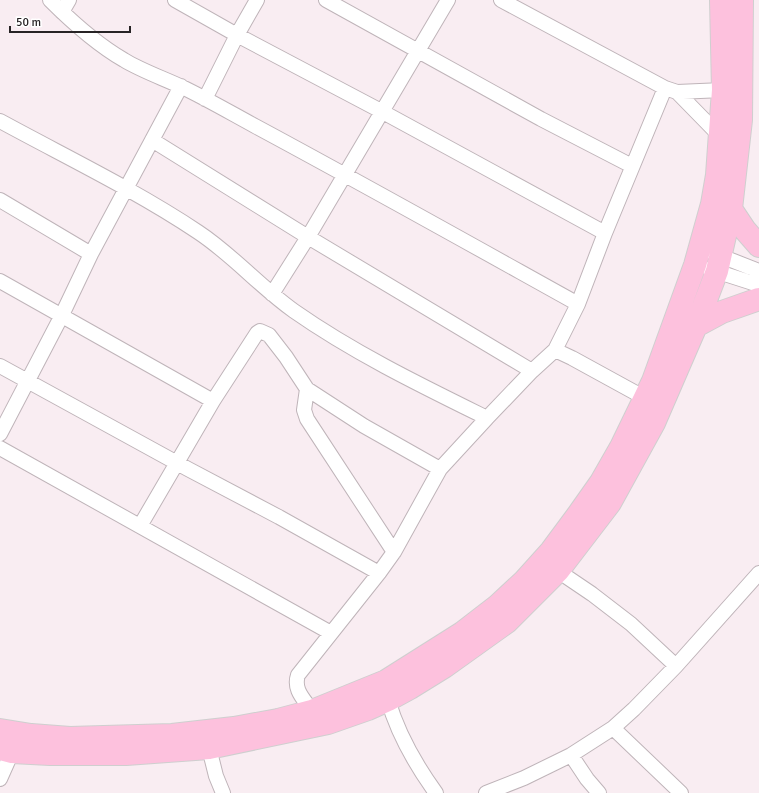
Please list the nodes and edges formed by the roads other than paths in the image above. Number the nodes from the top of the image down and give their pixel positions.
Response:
1 (50, 0) edge
2 (175, 0) edge
3 (257, 0) edge
4 (326, 0) edge
5 (448, 0) edge
6 (501, 0) edge
7 (721, 0) edge
8 (742, 0) edge
9 (66, 6) edge
10 (237, 35) junction
11 (418, 51) junction
12 (180, 86) junction
13 (671, 90) junction
14 (723, 90) junction
15 (205, 99) junction
16 (381, 111) junction
17 (0, 120) edge
18 (719, 135) junction
19 (152, 140) junction
20 (632, 166) junction
21 (345, 174) junction
22 (126, 189) junction
23 (0, 200) edge
24 (731, 209) junction
25 (605, 233) junction
26 (308, 237) junction
27 (759, 246) edge
28 (91, 254) junction
29 (708, 260) junction
30 (759, 271) edge
31 (0, 281) edge
32 (759, 285) edge
33 (272, 294) junction
34 (759, 299) edge
35 (578, 304) junction
36 (61, 316) junction
37 (696, 326) junction
38 (555, 350) junction
39 (0, 366) edge
40 (532, 371) junction
41 (28, 381) junction
42 (307, 389) junction
43 (645, 398) junction
44 (213, 401) junction
45 (488, 418) junction
46 (0, 434) edge
47 (0, 448) edge
48 (178, 464) junction
49 (440, 469) junction
50 (140, 526) junction
51 (394, 552) junction
52 (558, 571) junction
53 (379, 573) junction
54 (759, 573) edge
55 (330, 633) junction
56 (676, 666) junction
57 (388, 700) junction
58 (312, 711) junction
59 (613, 728) junction
60 (0, 730) edge
61 (209, 748) junction
62 (6, 751) edge
63 (571, 755) junction
64 (0, 779) edge
65 (223, 793) edge
66 (436, 793) edge
67 (486, 793) edge
68 (598, 793) edge
69 (682, 793) edge

1 - 9 street
2 - 10 street
3 - 10 street
4 - 11 street
5 - 11 street
6 - 13 street
7 - 14 main road
8 - 24 main road
9 - 12 street
10 - 15 street
10 - 16 street
11 - 16 street
11 - 20 street
12 - 15 street
12 - 19 street
13 - 14 street
13 - 18 street
13 - 20 street
14 - 18 main road
15 - 21 street
16 - 21 street
16 - 25 street
17 - 22 street
18 - 29 main road
19 - 22 street
19 - 26 street
20 - 25 street
21 - 26 street
21 - 35 street
22 - 28 street
22 - 33 street
23 - 28 street
24 - 27 main road
24 - 29 main road
25 - 35 street
26 - 33 street
26 - 40 street
28 - 36 street
29 - 30 street
29 - 32 street
29 - 37 main road
29 - 43 main road
31 - 36 street
33 - 45 street
34 - 37 main road
35 - 38 street
36 - 41 street
36 - 44 street
37 - 52 main road
38 - 40 street
38 - 43 street
39 - 41 street
40 - 45 street
41 - 46 street
41 - 48 street
42 - 44 street
42 - 49 street
42 - 51 street
43 - 58 main road
44 - 48 street
45 - 49 street
47 - 50 street
48 - 50 street
48 - 53 street
49 - 51 street
50 - 55 street
51 - 53 street
52 - 56 street
52 - 57 main road
53 - 55 street
54 - 56 street
55 - 58 street
56 - 59 street
57 - 61 main road
57 - 66 street
58 - 60 main road
59 - 63 street
59 - 69 street
61 - 62 main road
61 - 65 street
62 - 64 street
63 - 67 street
63 - 68 street

